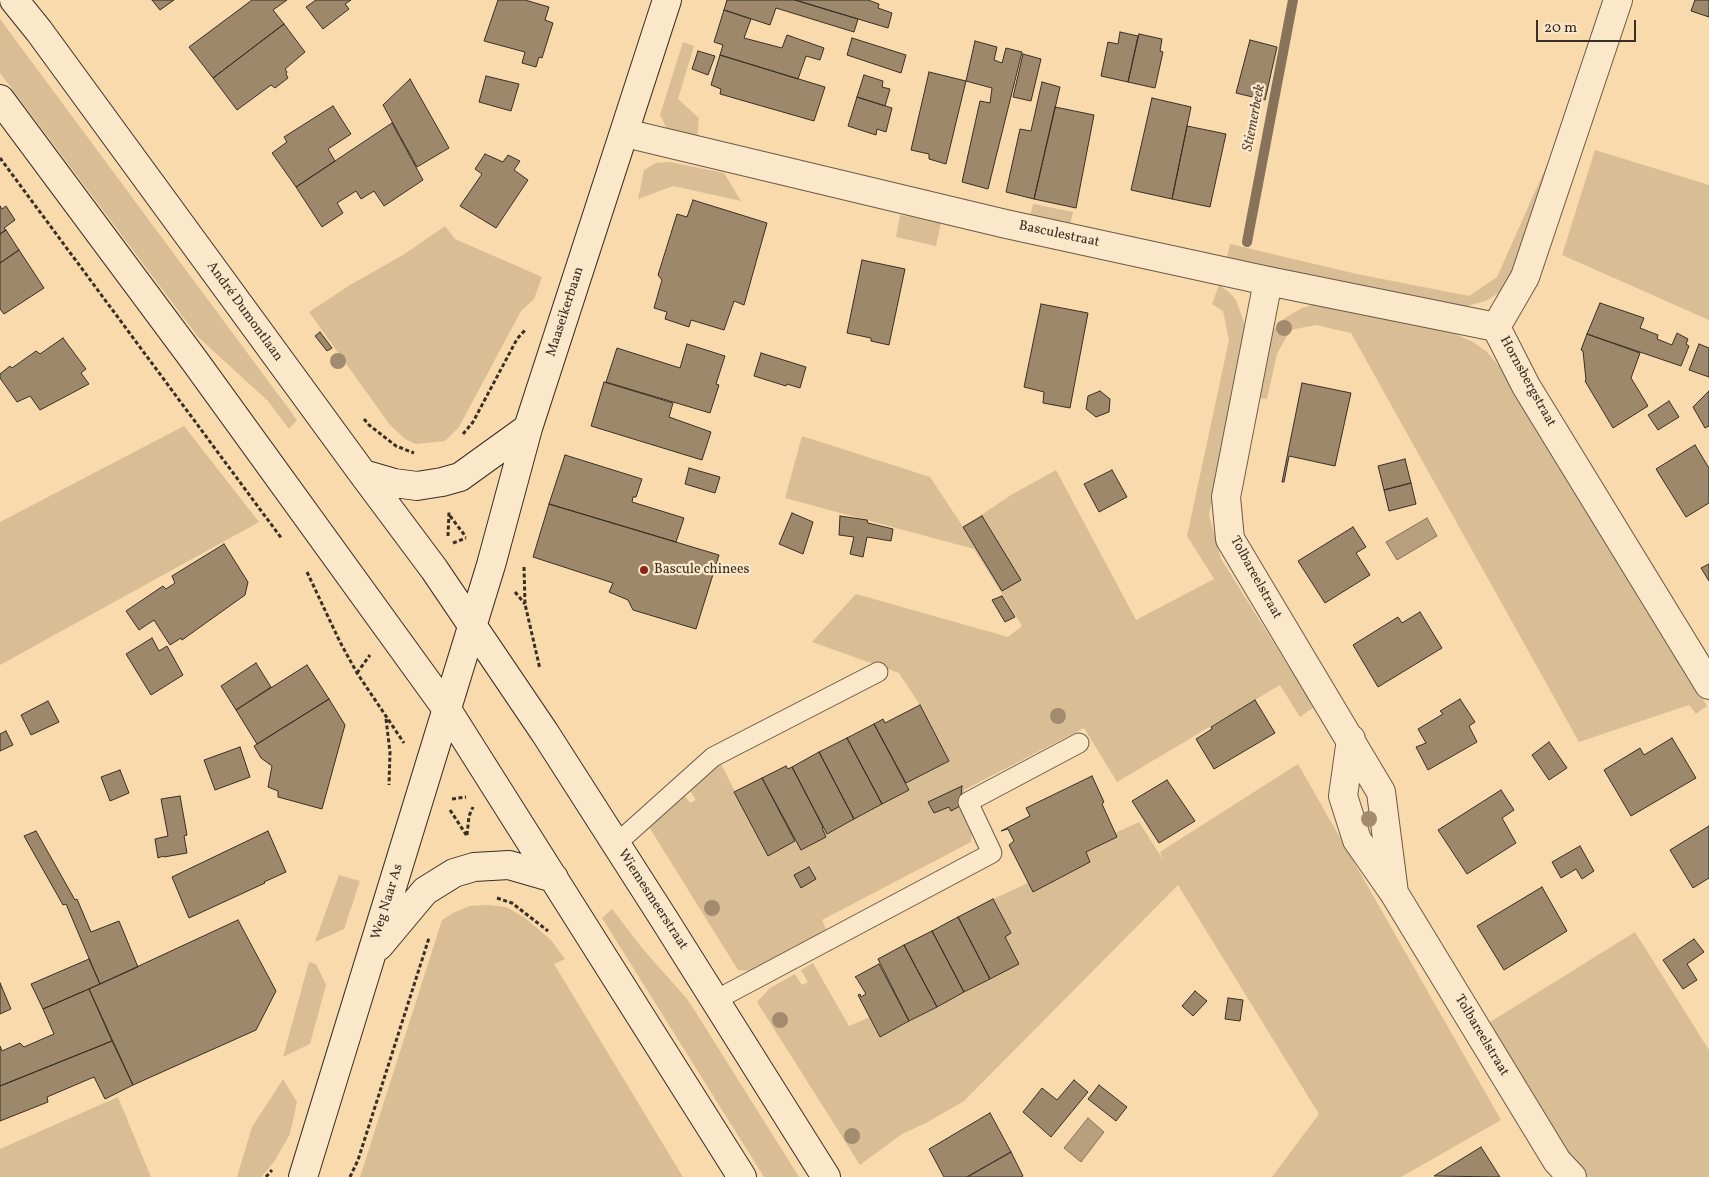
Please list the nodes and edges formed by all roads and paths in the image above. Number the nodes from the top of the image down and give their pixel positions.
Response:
1 (14, 0) edge
2 (666, 0) edge
3 (1618, 0) edge
4 (0, 99) edge
5 (625, 133) junction
6 (0, 158) edge
7 (1268, 281) junction
8 (1496, 327) junction
9 (363, 417) dead end
10 (528, 428) junction
11 (422, 453) dead end
12 (363, 474) junction
13 (450, 516) dead end
14 (466, 538) junction
15 (285, 542) dead end
16 (470, 542) dead end
17 (447, 545) dead end
18 (302, 566) dead end
19 (512, 589) dead end
20 (472, 626) junction
21 (878, 672) dead end
22 (1709, 685) edge
23 (524, 700) junction
24 (446, 708) junction
25 (386, 718) junction
26 (1351, 739) junction
27 (1079, 744) dead end
28 (406, 745) dead end
29 (482, 782) junction
30 (388, 791) dead end
31 (450, 799) dead end
32 (448, 807) dead end
33 (616, 844) junction
34 (554, 878) junction
35 (1394, 893) junction
36 (492, 897) dead end
37 (553, 937) dead end
38 (429, 938) dead end
39 (372, 955) junction
40 (713, 1001) junction
41 (303, 1177) edge
42 (350, 1177) edge
43 (742, 1177) edge
44 (826, 1177) edge
45 (1572, 1177) edge

1 - 12 main road, André Dumontlaan
2 - 5 main road, Maaseikerbaan
3 - 8 main road, Hornsbergstraat
4 - 24 main road
5 - 7 main road, Basculestraat
5 - 10 main road, Maaseikerbaan
6 - 15 path
7 - 8 main road, Basculestraat
7 - 26 main road, Tolbareelstraat
8 - 22 main road, Hornsbergstraat
9 - 11 path
10 - 12 main road
10 - 20 main road, Maaseikerbaan
12 - 20 main road, André Dumontlaan
13 - 14 path
14 - 16 path
14 - 17 path
18 - 25 path
19 - 23 path
20 - 23 main road, Wiemesmeerstraat
20 - 24 main road, Weg Naar As
21 - 33 lane
23 - 33 main road, Wiemesmeerstraat
24 - 29 main road
24 - 39 main road, Weg Naar As
25 - 28 path
25 - 30 path
26 - 35 main road, Tolbareelstraat
26 - 35 main road, Tolbareelstraat
27 - 40 lane
29 - 31 path
29 - 32 path
29 - 34 main road
33 - 40 main road, Wiemesmeerstraat
34 - 39 main road
34 - 43 main road
35 - 45 main road, Tolbareelstraat
36 - 37 path
38 - 42 path
39 - 41 main road, Weg Naar As
40 - 44 main road, Wiemesmeerstraat

